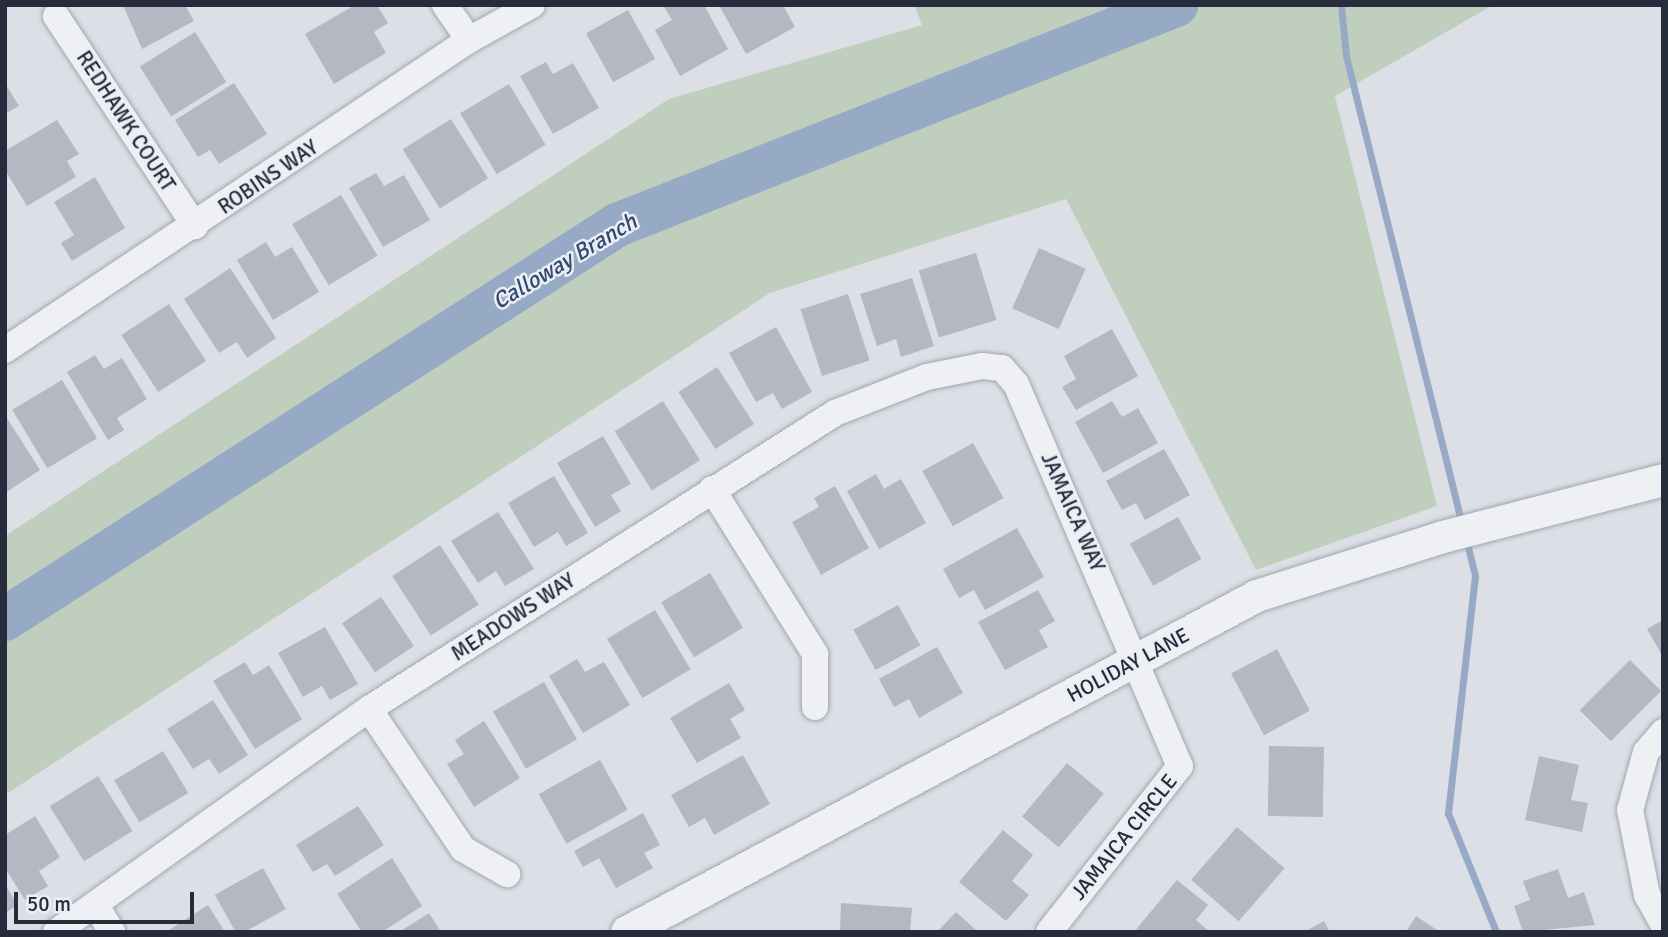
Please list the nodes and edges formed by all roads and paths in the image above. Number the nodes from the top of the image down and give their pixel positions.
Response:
1 (444, 5) edge
2 (532, 5) edge
3 (56, 16) dead end
4 (469, 40) junction
5 (195, 226) junction
6 (5, 350) edge
7 (1002, 368) joint
8 (1663, 481) edge
9 (712, 489) junction
10 (1138, 660) junction
11 (815, 707) dead end
12 (369, 709) junction
13 (1663, 733) edge
14 (507, 874) dead end
15 (96, 906) junction
16 (1663, 924) edge
17 (56, 932) edge
18 (113, 932) edge
19 (627, 932) edge
20 (1049, 932) edge

1 - 4 street
2 - 4 street, ROBINS WAY
3 - 5 street, REDHAWK COURT
4 - 5 street, ROBINS WAY
5 - 6 street, ROBINS WAY
7 - 9 street, MEADOWS WAY
7 - 10 street, JAMAICA WAY
8 - 10 street, HOLIDAY LANE
9 - 11 street
9 - 12 street, MEADOWS WAY
10 - 19 street, HOLIDAY LANE
10 - 20 street, JAMAICA CIRCLE
12 - 14 street
12 - 15 street, MEADOWS WAY
13 - 16 street
15 - 17 street, MEADOWS WAY
15 - 18 street

